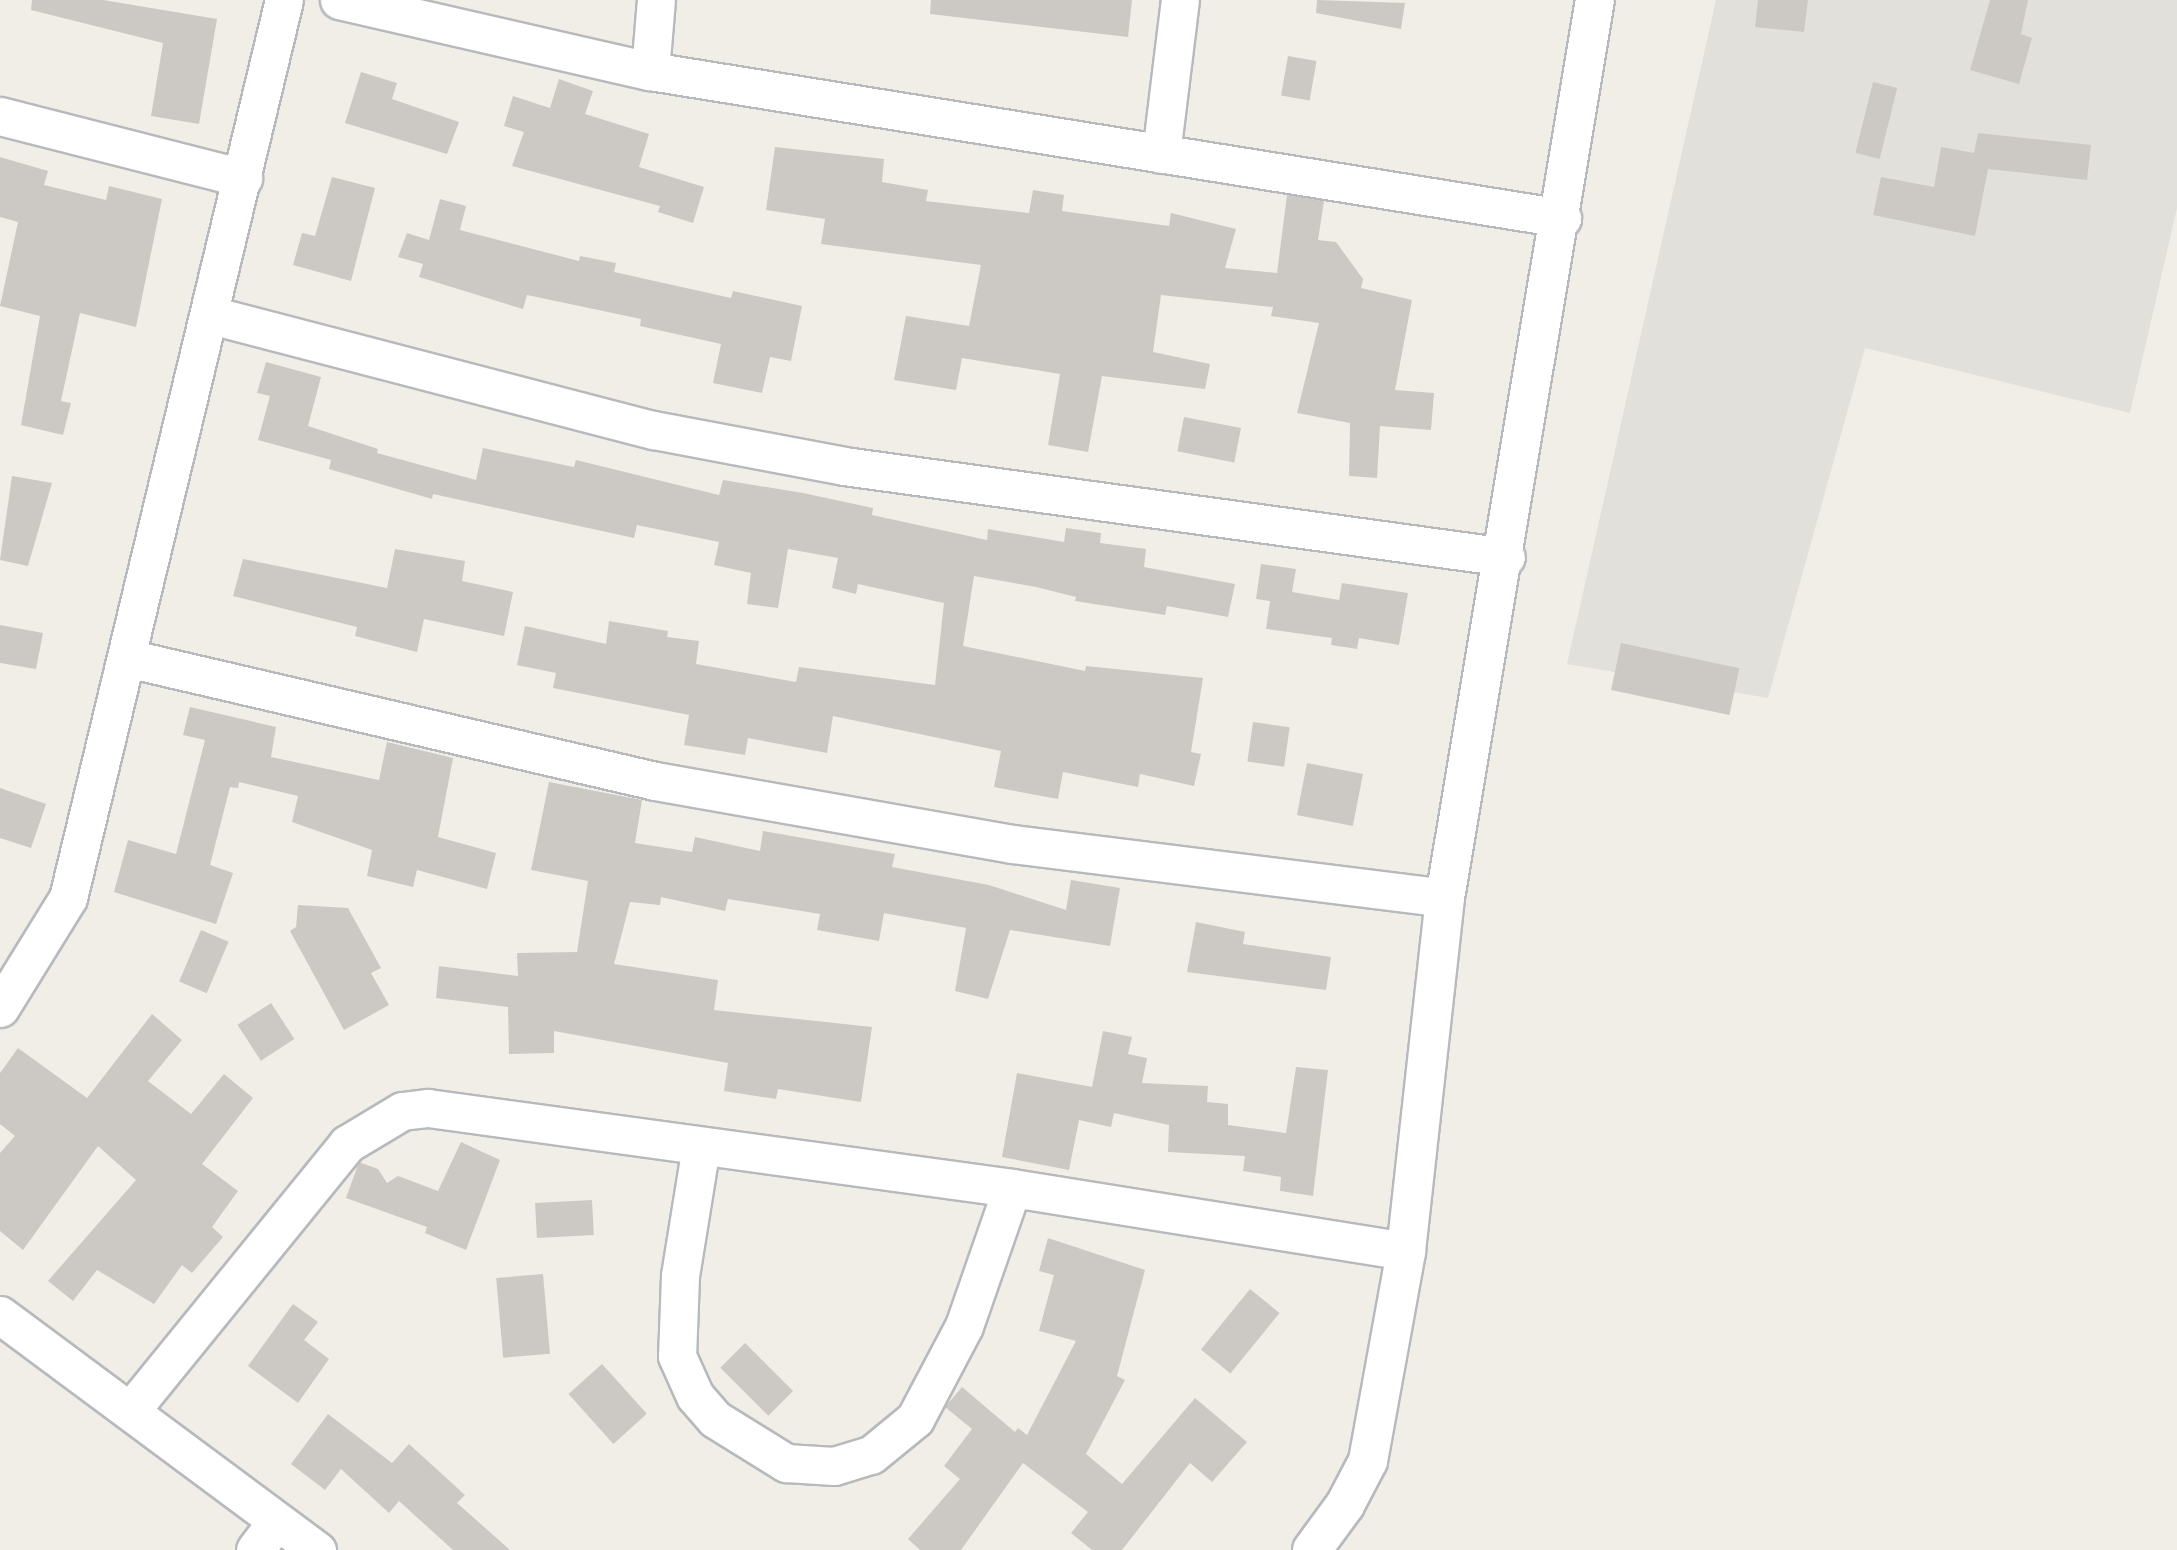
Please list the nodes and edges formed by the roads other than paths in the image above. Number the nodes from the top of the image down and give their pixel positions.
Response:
1 (284, 0) edge
2 (339, 0) edge
3 (656, 0) edge
4 (1180, 0) edge
5 (1595, 0) edge
6 (650, 71) junction
7 (0, 116) edge
8 (1161, 155) junction
9 (243, 178) junction
10 (1562, 218) junction
11 (211, 315) junction
12 (1506, 557) junction
13 (127, 658) junction
14 (1445, 898) junction
15 (0, 1008) edge
16 (701, 1146) junction
17 (1012, 1188) junction
18 (1406, 1251) junction
19 (0, 1315) edge
20 (131, 1410) junction
21 (277, 1521) junction
22 (255, 1550) edge
23 (317, 1550) edge
24 (1312, 1550) edge

1 - 9 street
2 - 6 street
3 - 6 street
4 - 8 street
5 - 10 street
6 - 8 street
7 - 9 street
8 - 10 street
9 - 11 street
10 - 12 street
11 - 12 street
11 - 13 street
12 - 14 street
13 - 14 street
13 - 15 street
14 - 18 street
16 - 17 street
16 - 17 street
16 - 20 street
17 - 18 street
18 - 24 street
19 - 20 street
20 - 21 street
21 - 22 street
21 - 23 street

